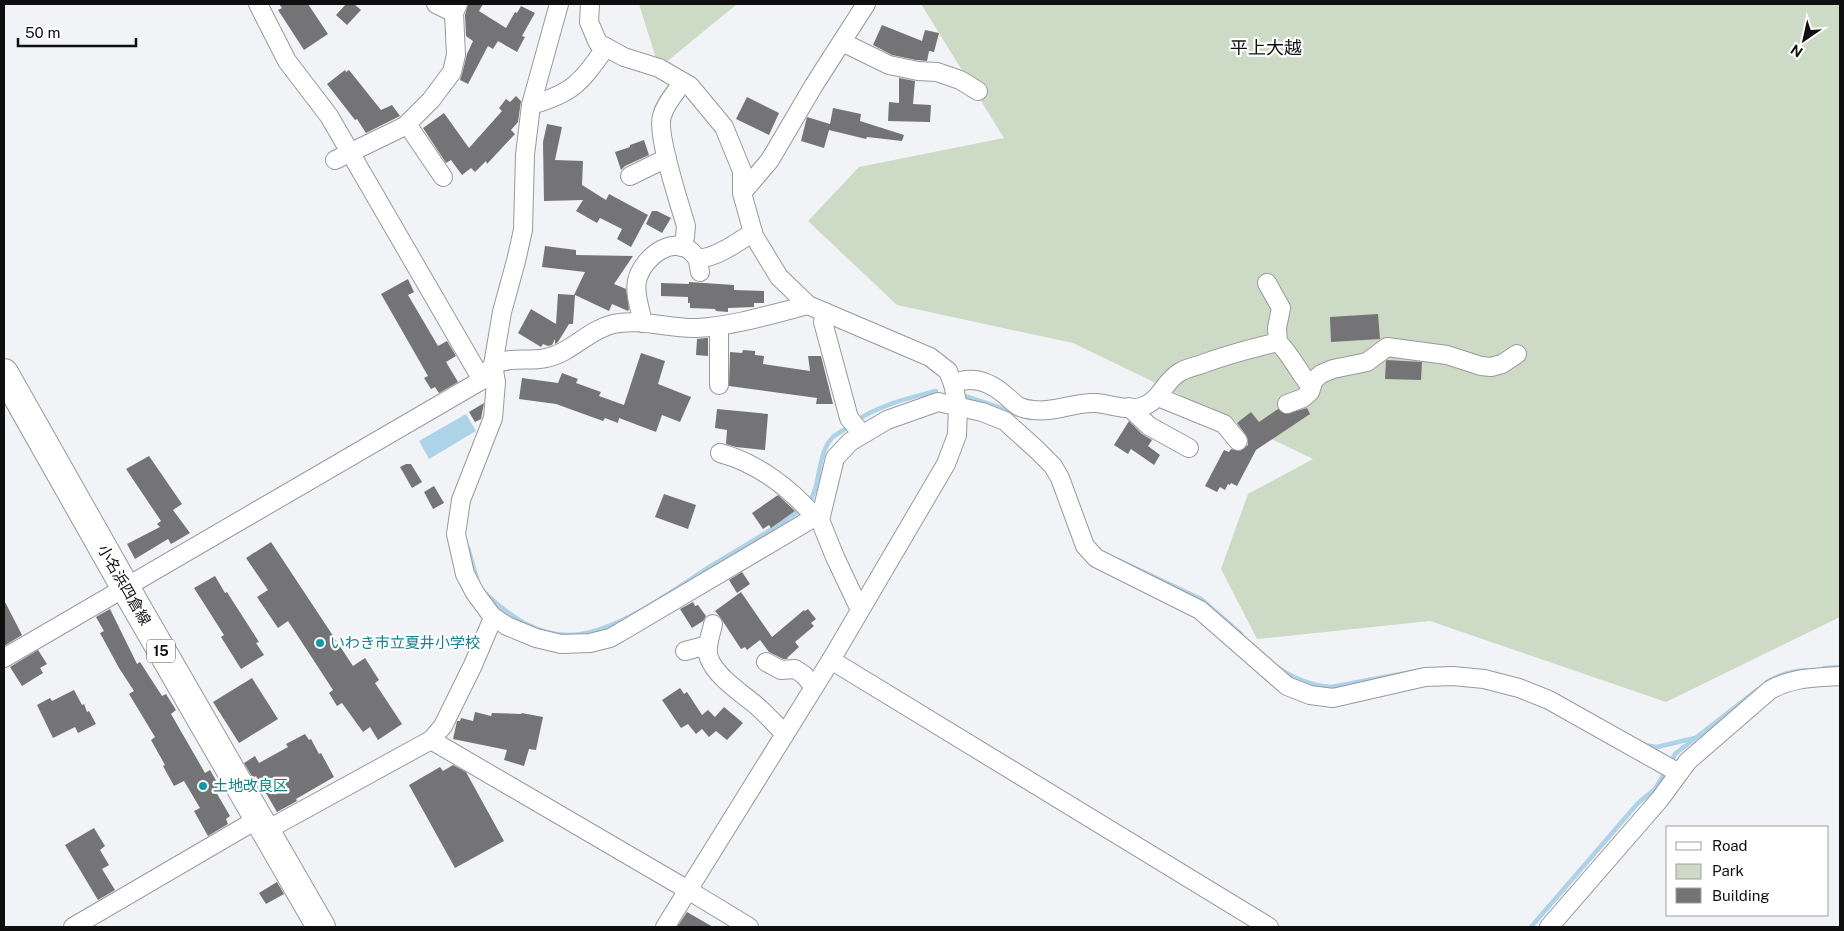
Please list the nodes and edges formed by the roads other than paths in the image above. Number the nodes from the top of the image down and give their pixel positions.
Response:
1 (258, 4) edge
2 (436, 4) edge
3 (559, 4) edge
4 (590, 4) edge
5 (866, 4) edge
6 (456, 8) edge
7 (842, 42) junction
8 (606, 48) junction
9 (683, 82) junction
10 (978, 91) dead end
11 (537, 103) junction
12 (407, 124) junction
13 (342, 156) junction
14 (667, 158) junction
15 (630, 176) dead end
16 (443, 177) dead end
17 (742, 193) junction
18 (753, 232) junction
19 (682, 247) junction
20 (1267, 283) dead end
21 (808, 305) junction
22 (825, 312) junction
23 (643, 323) junction
24 (719, 326) junction
25 (1278, 342) junction
26 (1517, 354) dead end
27 (499, 363) junction
28 (4, 373) edge
29 (482, 380) junction
30 (953, 384) junction
31 (720, 385) dead end
32 (1311, 387) junction
33 (1158, 397) junction
34 (1287, 404) dead end
35 (958, 406) junction
36 (1129, 407) junction
37 (855, 426) junction
38 (1238, 441) dead end
39 (1189, 448) dead end
40 (720, 452) dead end
41 (811, 511) junction
42 (125, 587) junction
43 (860, 610) junction
44 (493, 618) junction
45 (713, 624) dead end
46 (708, 645) junction
47 (684, 651) dead end
48 (4, 658) edge
49 (831, 660) junction
50 (766, 662) dead end
51 (1840, 676) edge
52 (814, 687) junction
53 (785, 734) junction
54 (431, 740) junction
55 (1671, 768) junction
56 (262, 825) junction
57 (688, 890) junction
58 (73, 927) edge
59 (321, 927) edge
60 (665, 927) edge
61 (749, 927) edge
62 (1269, 927) edge
63 (1549, 927) edge

1 - 13 street
2 - 6 street
3 - 11 street
4 - 8 street
5 - 7 street
6 - 12 street
7 - 10 street
7 - 17 street
8 - 9 street
8 - 11 street
9 - 14 street
9 - 17 street
11 - 27 street
12 - 13 street
12 - 16 street
13 - 29 street
14 - 15 street
14 - 19 street
17 - 18 street
18 - 19 street
18 - 21 street
19 - 23 street
20 - 25 street
21 - 22 street
21 - 24 street
22 - 30 street
22 - 37 street
23 - 24 street
23 - 27 street
24 - 31 street
25 - 32 street
25 - 33 street
26 - 32 street
27 - 29 street
27 - 44 street
28 - 42 main road, 小名浜四倉線 / 15
29 - 42 street
30 - 35 street
30 - 36 street
32 - 34 street
33 - 36 street
33 - 38 street
35 - 37 street
35 - 43 street
35 - 55 street
36 - 39 street
37 - 41 street
40 - 41 street
41 - 43 street
41 - 44 street
42 - 48 street
42 - 56 main road, 小名浜四倉線 / 15
43 - 49 street
44 - 54 street
45 - 46 street
46 - 47 street
46 - 53 street
49 - 52 street
49 - 62 street
50 - 52 street
51 - 55 street
52 - 53 street
53 - 57 street
54 - 56 street
54 - 57 street
55 - 63 street
56 - 58 street
56 - 59 main road, 小名浜四倉線 / 15
57 - 60 street
57 - 61 street

